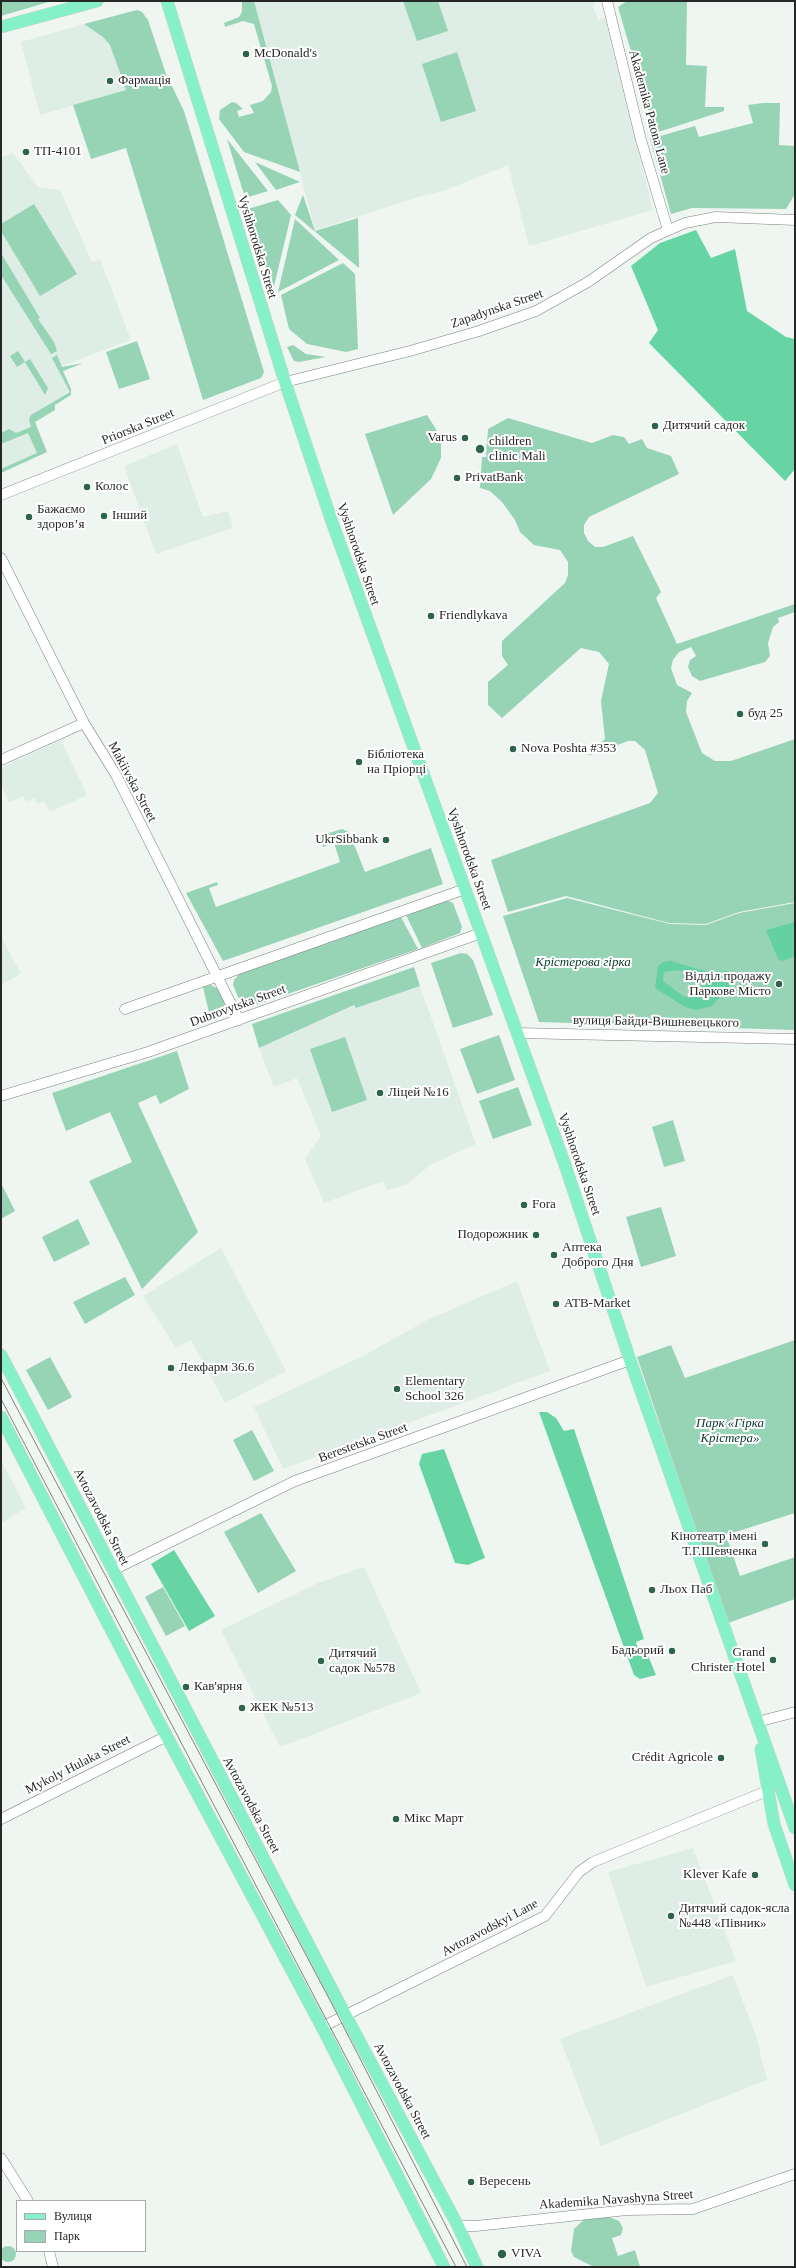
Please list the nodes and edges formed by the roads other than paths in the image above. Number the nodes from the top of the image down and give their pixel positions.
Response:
1 (62, 1) edge
2 (97, 1) edge
3 (167, 1) edge
4 (607, 1) edge
5 (50, 14) junction
6 (1, 27) edge
7 (795, 220) edge
8 (668, 230) junction
9 (284, 382) junction
10 (1, 495) edge
11 (1, 558) edge
12 (84, 723) junction
13 (1, 760) edge
14 (465, 889) junction
15 (480, 933) junction
16 (217, 977) junction
17 (126, 1009) dead end
18 (239, 1020) junction
19 (517, 1033) junction
20 (795, 1039) edge
21 (1, 1096) edge
22 (1, 1355) edge
23 (630, 1360) junction
24 (1, 1418) edge
25 (113, 1570) junction
26 (795, 1712) edge
27 (757, 1722) junction
28 (167, 1736) junction
29 (767, 1792) junction
30 (1, 1818) edge
31 (795, 1828) edge
32 (795, 1885) edge
33 (346, 2016) junction
34 (322, 2027) junction
35 (1, 2158) edge
36 (795, 2174) edge
37 (27, 2200) edge
38 (458, 2226) junction
39 (49, 2252) edge
40 (53, 2267) edge
41 (444, 2267) edge
42 (477, 2267) edge

1 - 5 main road
2 - 5 main road
3 - 9 main road, Vyshhorodska Street
4 - 8 street, Akademika Patona Lane
5 - 6 main road
7 - 8 street, Zapadynska Street
8 - 9 street, Zapadynska Street
9 - 10 street, Priorska Street
9 - 14 main road, Vyshhorodska Street
11 - 12 street, Makiivska Street
12 - 13 street
12 - 16 street, Makiivska Street
14 - 15 main road, Vyshhorodska Street
14 - 16 street
15 - 18 street, Dubrovytska Street
15 - 19 main road, Vyshhorodska Street
16 - 17 street
16 - 18 street, Makiivska Street
18 - 21 street, Dubrovytska Street
19 - 20 street, вулиця Байди-Вишневецького
19 - 23 main road, Vyshhorodska Street
22 - 25 main road, Avtozavodska Street
23 - 25 street, Berestetska Street
23 - 27 main road, Vyshhorodska Street
24 - 28 main road
25 - 33 main road, Avtozavodska Street
26 - 27 street
27 - 29 main road, Vyshhorodska Street
27 - 31 main road, Vyshhorodska Street
28 - 30 street, Mykoly Hulaka Street
28 - 34 main road
29 - 32 main road, Vyshhorodska Street
29 - 33 street, Avtozavodskyi Lane
33 - 34 street, Avtozavodskyi Lane
33 - 38 main road, Avtozavodska Street
34 - 41 main road
35 - 37 street
36 - 38 street, Akademika Navashyna Street
38 - 42 main road, Avtozavodska Street
39 - 40 street

